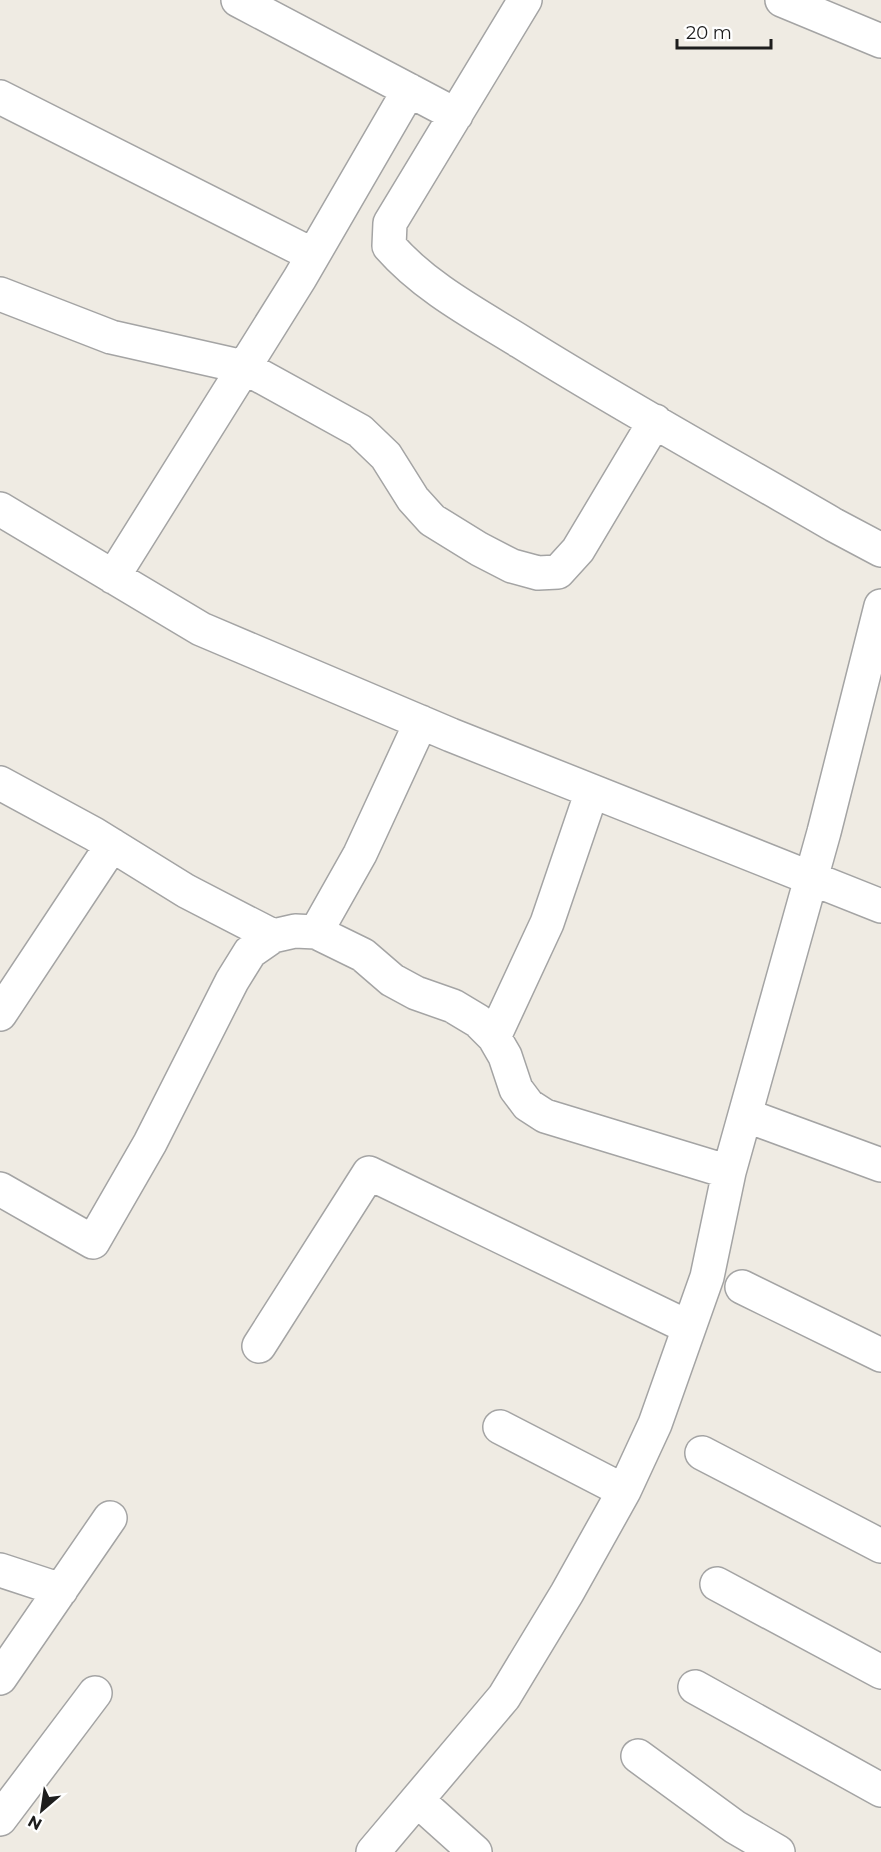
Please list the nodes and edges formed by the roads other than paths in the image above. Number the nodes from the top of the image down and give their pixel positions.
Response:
1 (238, 0) edge
2 (525, 0) edge
3 (782, 0) edge
4 (881, 41) edge
5 (409, 90) junction
6 (0, 97) edge
7 (456, 115) junction
8 (313, 255) junction
9 (0, 294) edge
10 (244, 367) junction
11 (655, 421) junction
12 (0, 509) edge
13 (881, 550) edge
14 (113, 577) junction
15 (881, 606) edge
16 (421, 722) junction
17 (0, 783) edge
18 (592, 791) junction
19 (112, 845) junction
20 (811, 878) junction
21 (881, 906) edge
22 (316, 932) junction
23 (273, 936) junction
24 (0, 1014) edge
25 (494, 1037) junction
26 (745, 1114) junction
27 (881, 1165) edge
28 (729, 1172) junction
29 (0, 1189) edge
30 (742, 1287) dead end
31 (688, 1327) junction
32 (259, 1347) dead end
33 (881, 1355) edge
34 (500, 1427) dead end
35 (702, 1453) dead end
36 (624, 1491) junction
37 (110, 1518) dead end
38 (881, 1546) edge
39 (0, 1570) edge
40 (717, 1584) dead end
41 (61, 1590) junction
42 (881, 1672) edge
43 (0, 1678) edge
44 (696, 1687) dead end
45 (95, 1693) dead end
46 (638, 1756) dead end
47 (881, 1790) edge
48 (417, 1800) junction
49 (0, 1819) edge
50 (373, 1852) edge
51 (475, 1852) edge
52 (778, 1852) edge

1 - 5 street
2 - 7 street
3 - 4 street
5 - 7 street
5 - 8 street
6 - 8 street
7 - 11 street
8 - 10 street
9 - 10 street
10 - 11 street
10 - 14 street
11 - 13 street
12 - 14 street
14 - 16 street
15 - 20 street
16 - 18 street
16 - 22 street
17 - 19 street
18 - 20 street
18 - 25 street
19 - 23 street
19 - 24 street
20 - 21 street
20 - 26 street
22 - 23 street
22 - 25 street
23 - 29 street
25 - 28 street
26 - 27 street
26 - 28 street
28 - 31 street
30 - 33 street
31 - 32 street
31 - 36 street
34 - 36 street
35 - 38 street
36 - 48 street
37 - 41 street
39 - 41 street
40 - 42 street
41 - 43 street
44 - 47 street
45 - 49 street
46 - 52 street
48 - 50 street
48 - 51 street

